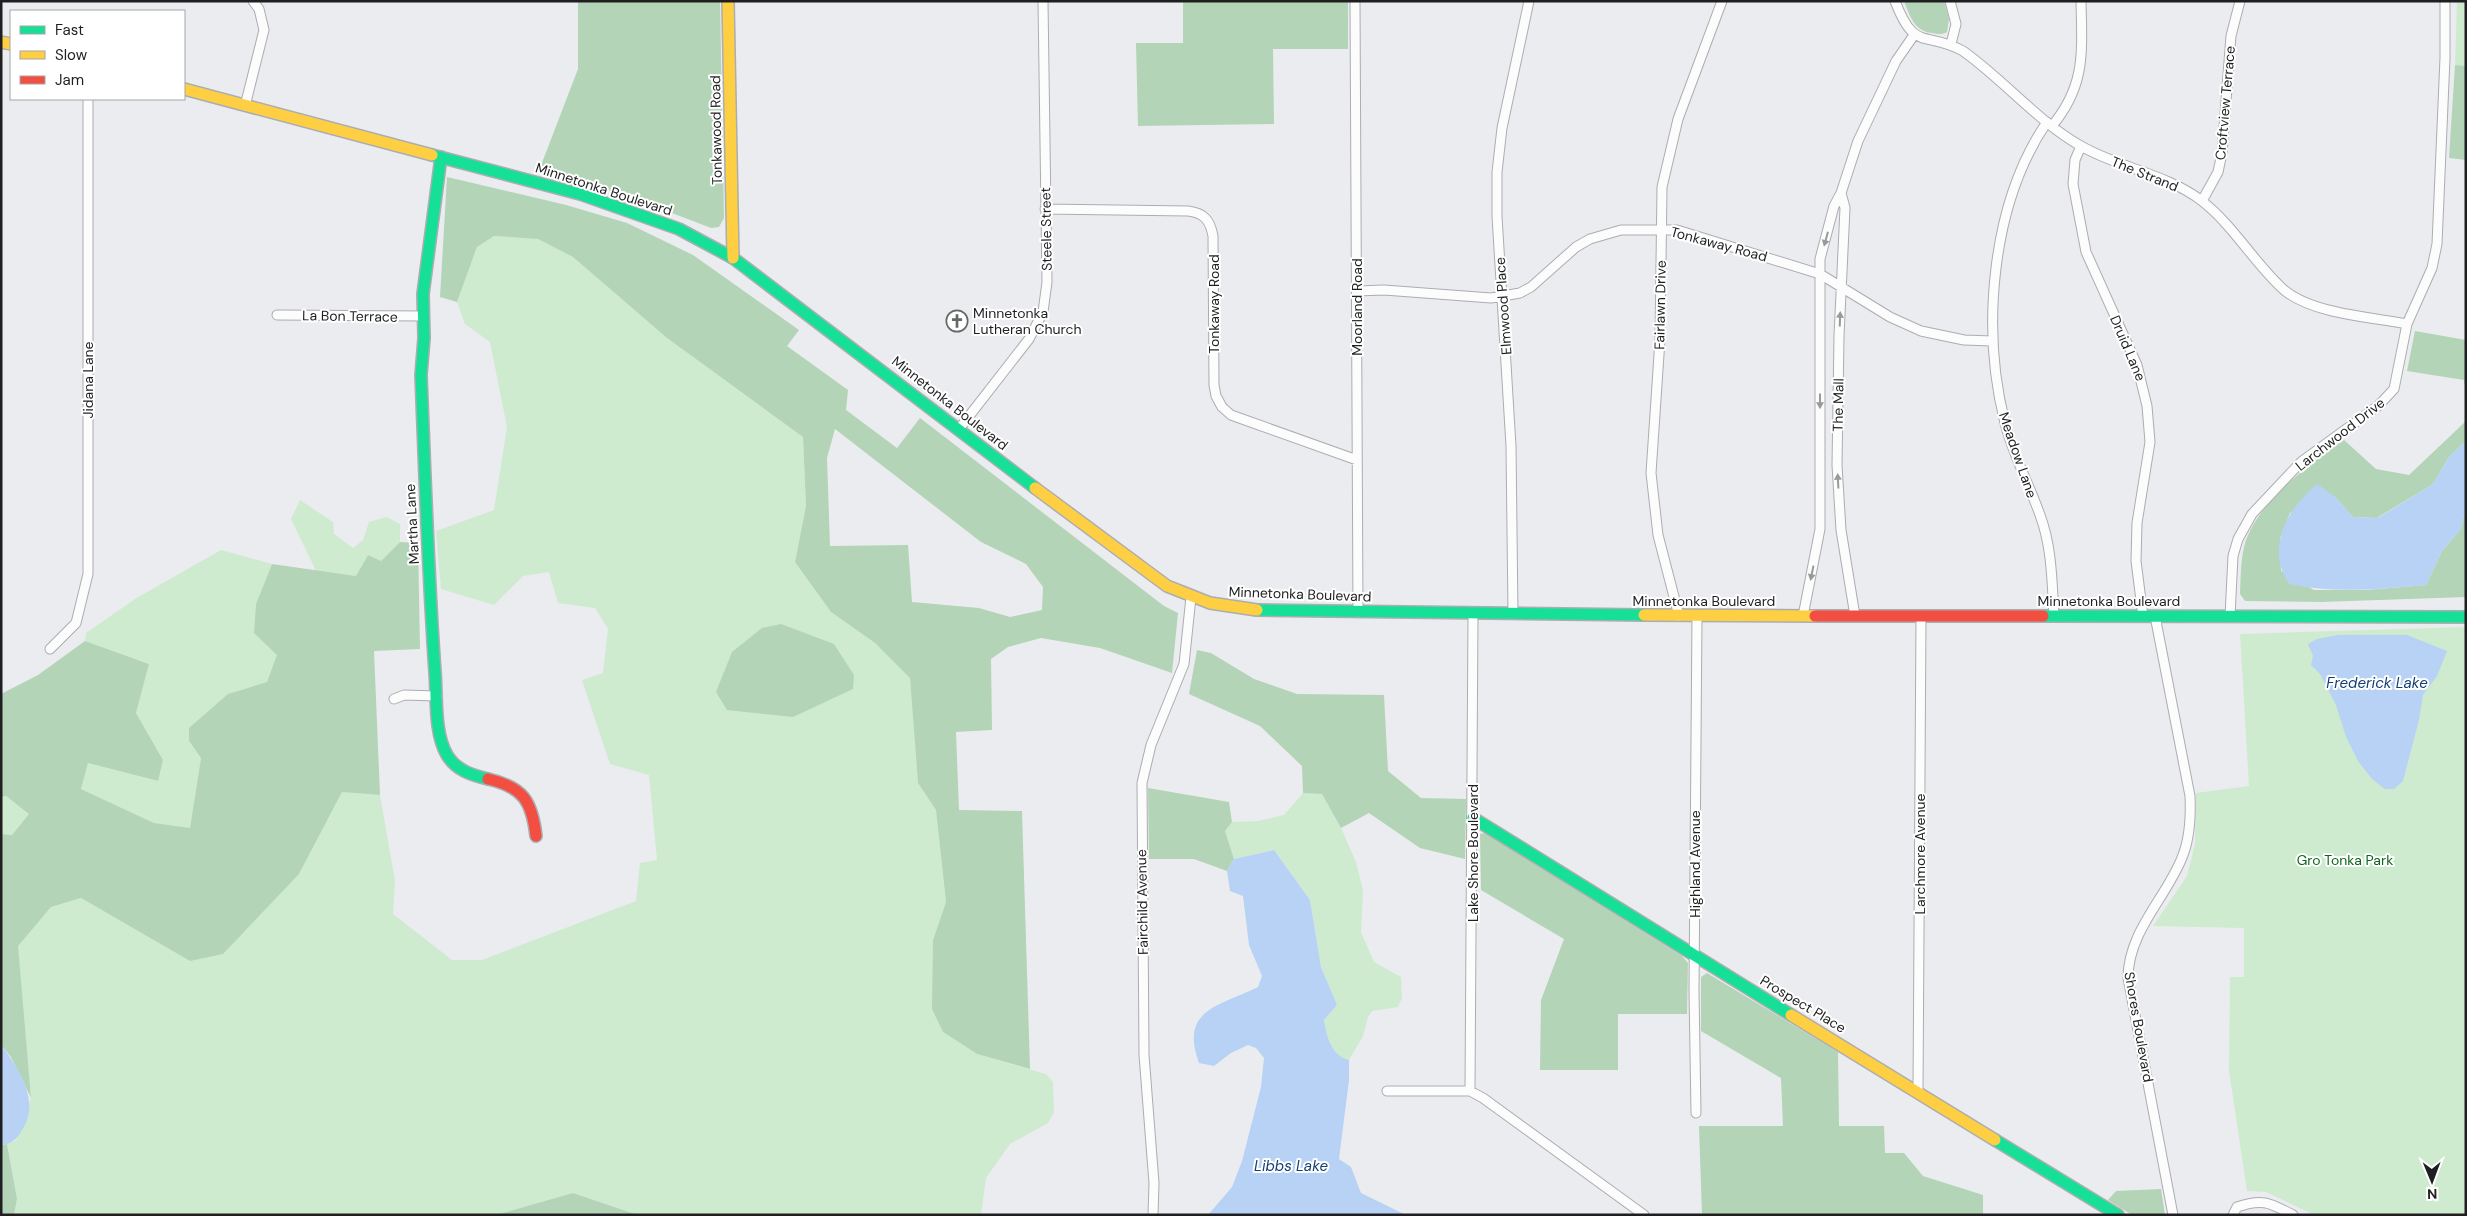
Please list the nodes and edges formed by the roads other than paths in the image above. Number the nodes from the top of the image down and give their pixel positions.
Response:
1 (252, 1) edge
2 (728, 1) edge
3 (1043, 1) edge
4 (1355, 1) edge
5 (1529, 1) edge
6 (1722, 1) edge
7 (1895, 1) edge
8 (1950, 1) edge
9 (2081, 1) edge
10 (2240, 1) edge
11 (2444, 1) edge
12 (1914, 35) junction
13 (1951, 44) junction
14 (185, 90) edge
15 (88, 100) edge
16 (245, 106) junction
17 (2049, 124) junction
18 (2081, 146) junction
19 (441, 157) junction
20 (1841, 193) junction
21 (2202, 201) junction
22 (1046, 209) junction
23 (1661, 229) junction
24 (733, 258) junction
25 (1820, 274) junction
26 (1841, 286) junction
27 (1357, 291) junction
28 (1502, 297) junction
29 (277, 315) dead end
30 (424, 316) junction
31 (2407, 324) junction
32 (1992, 341) junction
33 (959, 429) junction
34 (1357, 460) junction
35 (1191, 596) junction
36 (1358, 612) junction
37 (1473, 614) junction
38 (1513, 614) junction
39 (1678, 616) junction
40 (1697, 616) junction
41 (1803, 616) junction
42 (1855, 616) junction
43 (1921, 616) junction
44 (2054, 616) junction
45 (2143, 616) junction
46 (2155, 616) junction
47 (2230, 616) junction
48 (2466, 617) edge
49 (50, 648) dead end
50 (437, 696) junction
51 (394, 700) dead end
52 (1473, 818) junction
53 (536, 836) dead end
54 (1694, 956) junction
55 (1387, 1091) dead end
56 (1470, 1091) junction
57 (1918, 1091) junction
58 (1696, 1113) dead end
59 (1153, 1215) edge
60 (1644, 1215) edge
61 (2118, 1215) edge
62 (2173, 1215) edge
63 (2233, 1215) edge
64 (2293, 1215) edge

1 - 16 street
2 - 24 main road, Tonkawood Road
3 - 22 street, Steele Street
4 - 27 street, Moorland Road
5 - 28 street, Elmwood Place
6 - 23 street, Fairlawn Drive
7 - 12 street
8 - 13 street
9 - 17 street
10 - 21 street, Croftview Terrace
11 - 31 street, Larchwood Drive
12 - 13 street, The Strand
12 - 20 street, The Mall
13 - 17 street, The Strand
14 - 16 main road, Minnetonka Boulevard
15 - 49 street, Jidana Lane
16 - 19 main road, Minnetonka Boulevard
17 - 18 street, The Strand
17 - 32 street, Meadow Lane
18 - 21 street, The Strand
18 - 45 street, Druid Lane
19 - 24 main road, Minnetonka Boulevard
19 - 30 main road, Martha Lane
20 -> 25 street, The Mall
20 - 26 street, The Mall
21 - 31 street, The Strand
22 - 33 street, Steele Street
22 - 34 street, Tonkaway Road
23 - 25 street, Tonkaway Road
23 - 28 street, Tonkaway Road
23 - 39 street, Fairlawn Drive
24 - 33 main road, Minnetonka Boulevard
25 - 26 street, Tonkaway Road
25 -> 41 street, The Mall
26 - 32 street, Tonkaway Road
42 -> 26 street, The Mall
27 - 28 street, Tonkaway Road
27 - 34 street, Moorland Road
28 - 38 street, Elmwood Place
29 - 30 street, La Bon Terrace
30 - 50 main road, Martha Lane
31 - 47 street, Larchwood Drive
32 - 44 street, Meadow Lane
33 - 35 main road, Minnetonka Boulevard
34 - 36 street, Moorland Road
35 - 36 main road, Minnetonka Boulevard
35 - 59 street, Fairchild Avenue
36 - 37 main road, Minnetonka Boulevard
37 - 38 main road, Minnetonka Boulevard
37 - 52 street, Lake Shore Boulevard
38 - 39 main road, Minnetonka Boulevard
39 - 40 main road, Minnetonka Boulevard
40 - 41 main road, Minnetonka Boulevard
40 - 54 street, Highland Avenue
41 - 42 main road, Minnetonka Boulevard
42 - 43 main road, Minnetonka Boulevard
43 - 44 main road, Minnetonka Boulevard
43 - 57 street, Larchmore Avenue
44 - 45 main road, Minnetonka Boulevard
45 - 46 main road, Minnetonka Boulevard
46 - 47 main road, Minnetonka Boulevard
46 - 62 street, Shores Boulevard
47 - 48 main road, Minnetonka Boulevard
50 - 51 street
50 - 53 main road, Martha Lane
52 - 54 main road, Prospect Place
52 - 56 street, Lake Shore Boulevard
54 - 57 main road, Prospect Place
54 - 58 street, Highland Avenue
55 - 56 street
56 - 60 street
57 - 61 main road, Prospect Place
63 - 64 street

